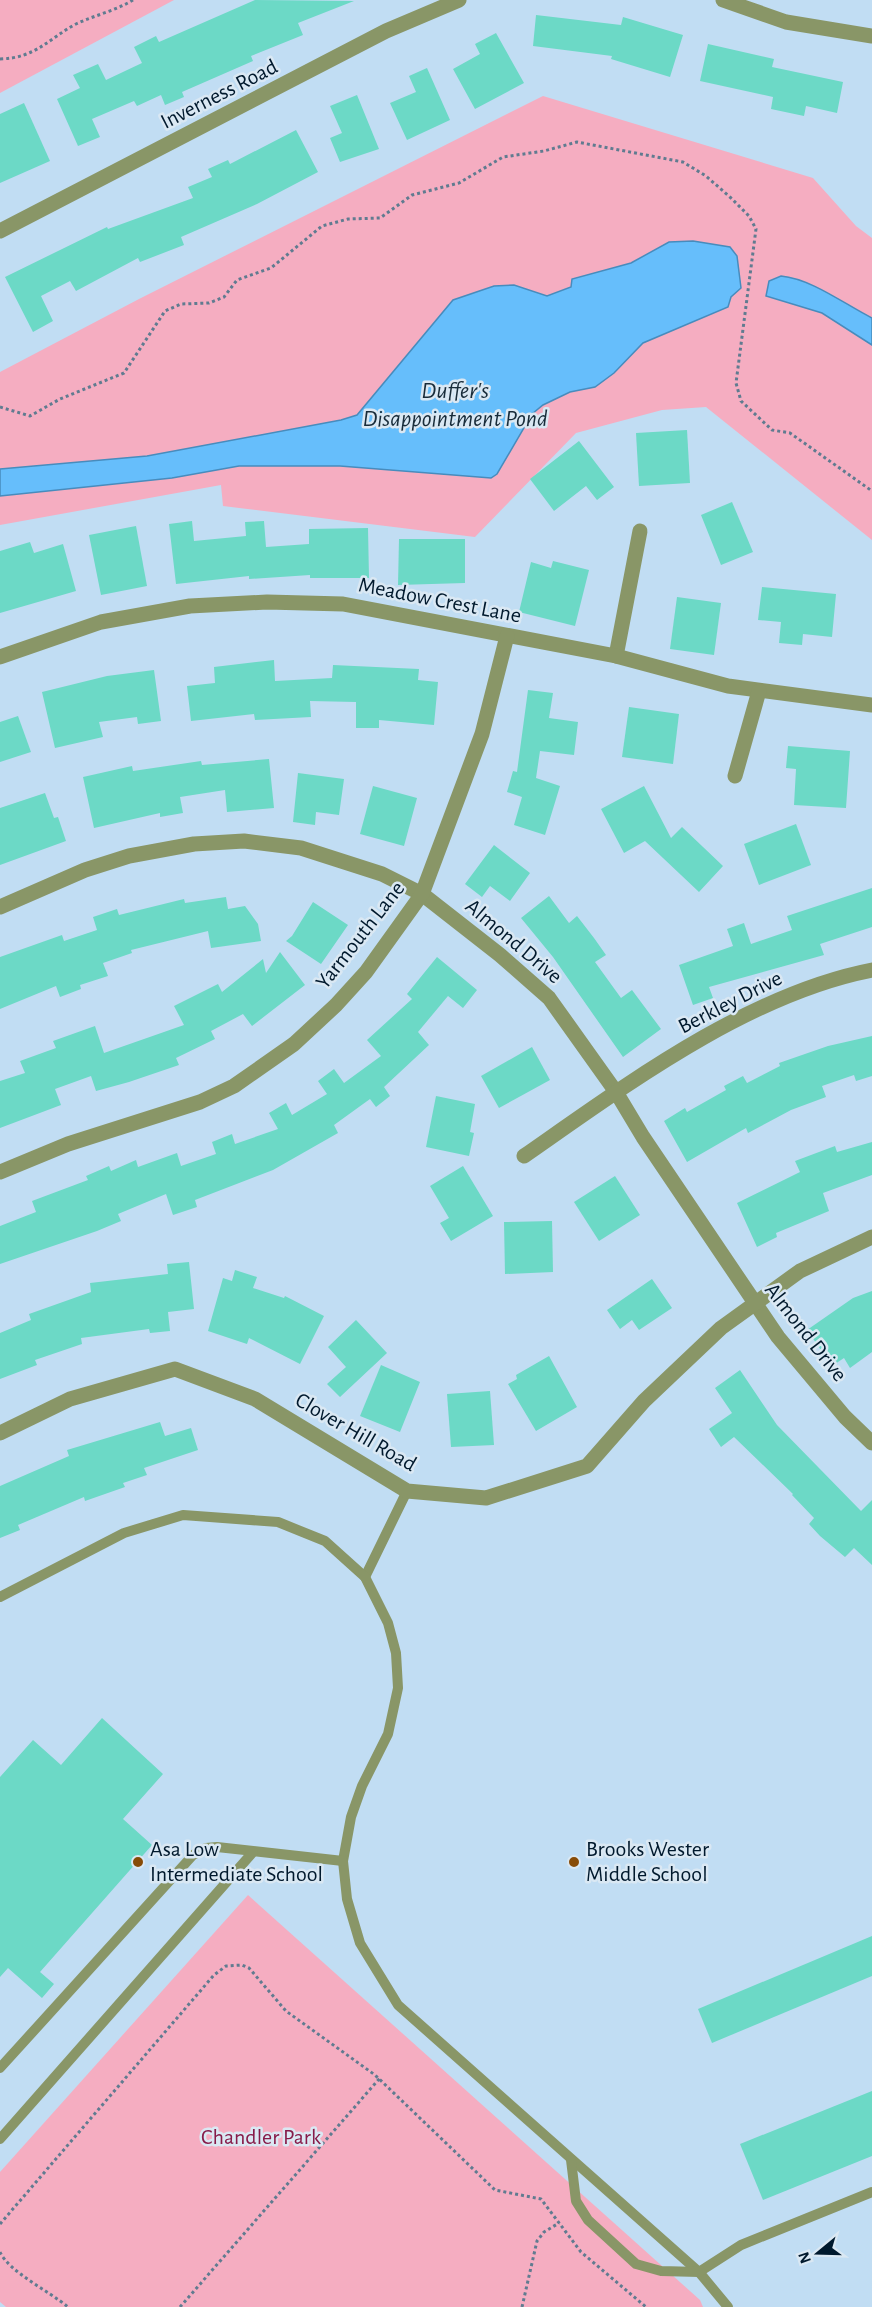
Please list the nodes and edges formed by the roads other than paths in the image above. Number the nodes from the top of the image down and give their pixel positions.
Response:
1 (459, 0) edge
2 (723, 0) edge
3 (872, 36) edge
4 (0, 231) edge
5 (640, 531) dead end
6 (507, 636) junction
7 (616, 656) junction
8 (0, 657) edge
9 (759, 691) junction
10 (872, 705) edge
11 (735, 776) dead end
12 (422, 894) junction
13 (0, 907) edge
14 (872, 970) edge
15 (616, 1092) junction
16 (524, 1156) dead end
17 (0, 1172) edge
18 (872, 1237) edge
19 (754, 1303) junction
20 (0, 1433) edge
21 (872, 1443) edge
22 (407, 1491) junction
23 (365, 1577) junction
24 (0, 1597) edge
25 (253, 1852) junction
26 (343, 1861) junction
27 (0, 2068) edge
28 (0, 2139) edge
29 (572, 2160) junction
30 (872, 2193) edge
31 (699, 2272) junction
32 (728, 2307) edge

1 - 4 street, Inverness Road
2 - 3 street
5 - 7 street
6 - 7 street, Meadow Crest Lane
6 - 8 street, Meadow Crest Lane
6 - 12 street, Yarmouth Lane
7 - 9 street, Meadow Crest Lane
9 - 10 street, Meadow Crest Lane
9 - 11 street
12 - 13 street, Almond Drive
12 - 15 street, Almond Drive
12 - 17 street, Yarmouth Lane
14 - 15 street, Berkley Drive
15 - 16 street, Berkley Drive
15 - 19 street, Almond Drive
18 - 19 street, Clover Hill Road
19 - 21 street, Almond Drive
19 - 22 street, Clover Hill Road
20 - 22 street, Clover Hill Road
22 - 23 lane
23 - 24 lane
23 - 26 lane
25 - 26 lane
25 - 27 lane
25 - 28 lane
26 - 29 lane
29 - 31 lane
29 - 31 lane
30 - 31 lane
31 - 32 lane

